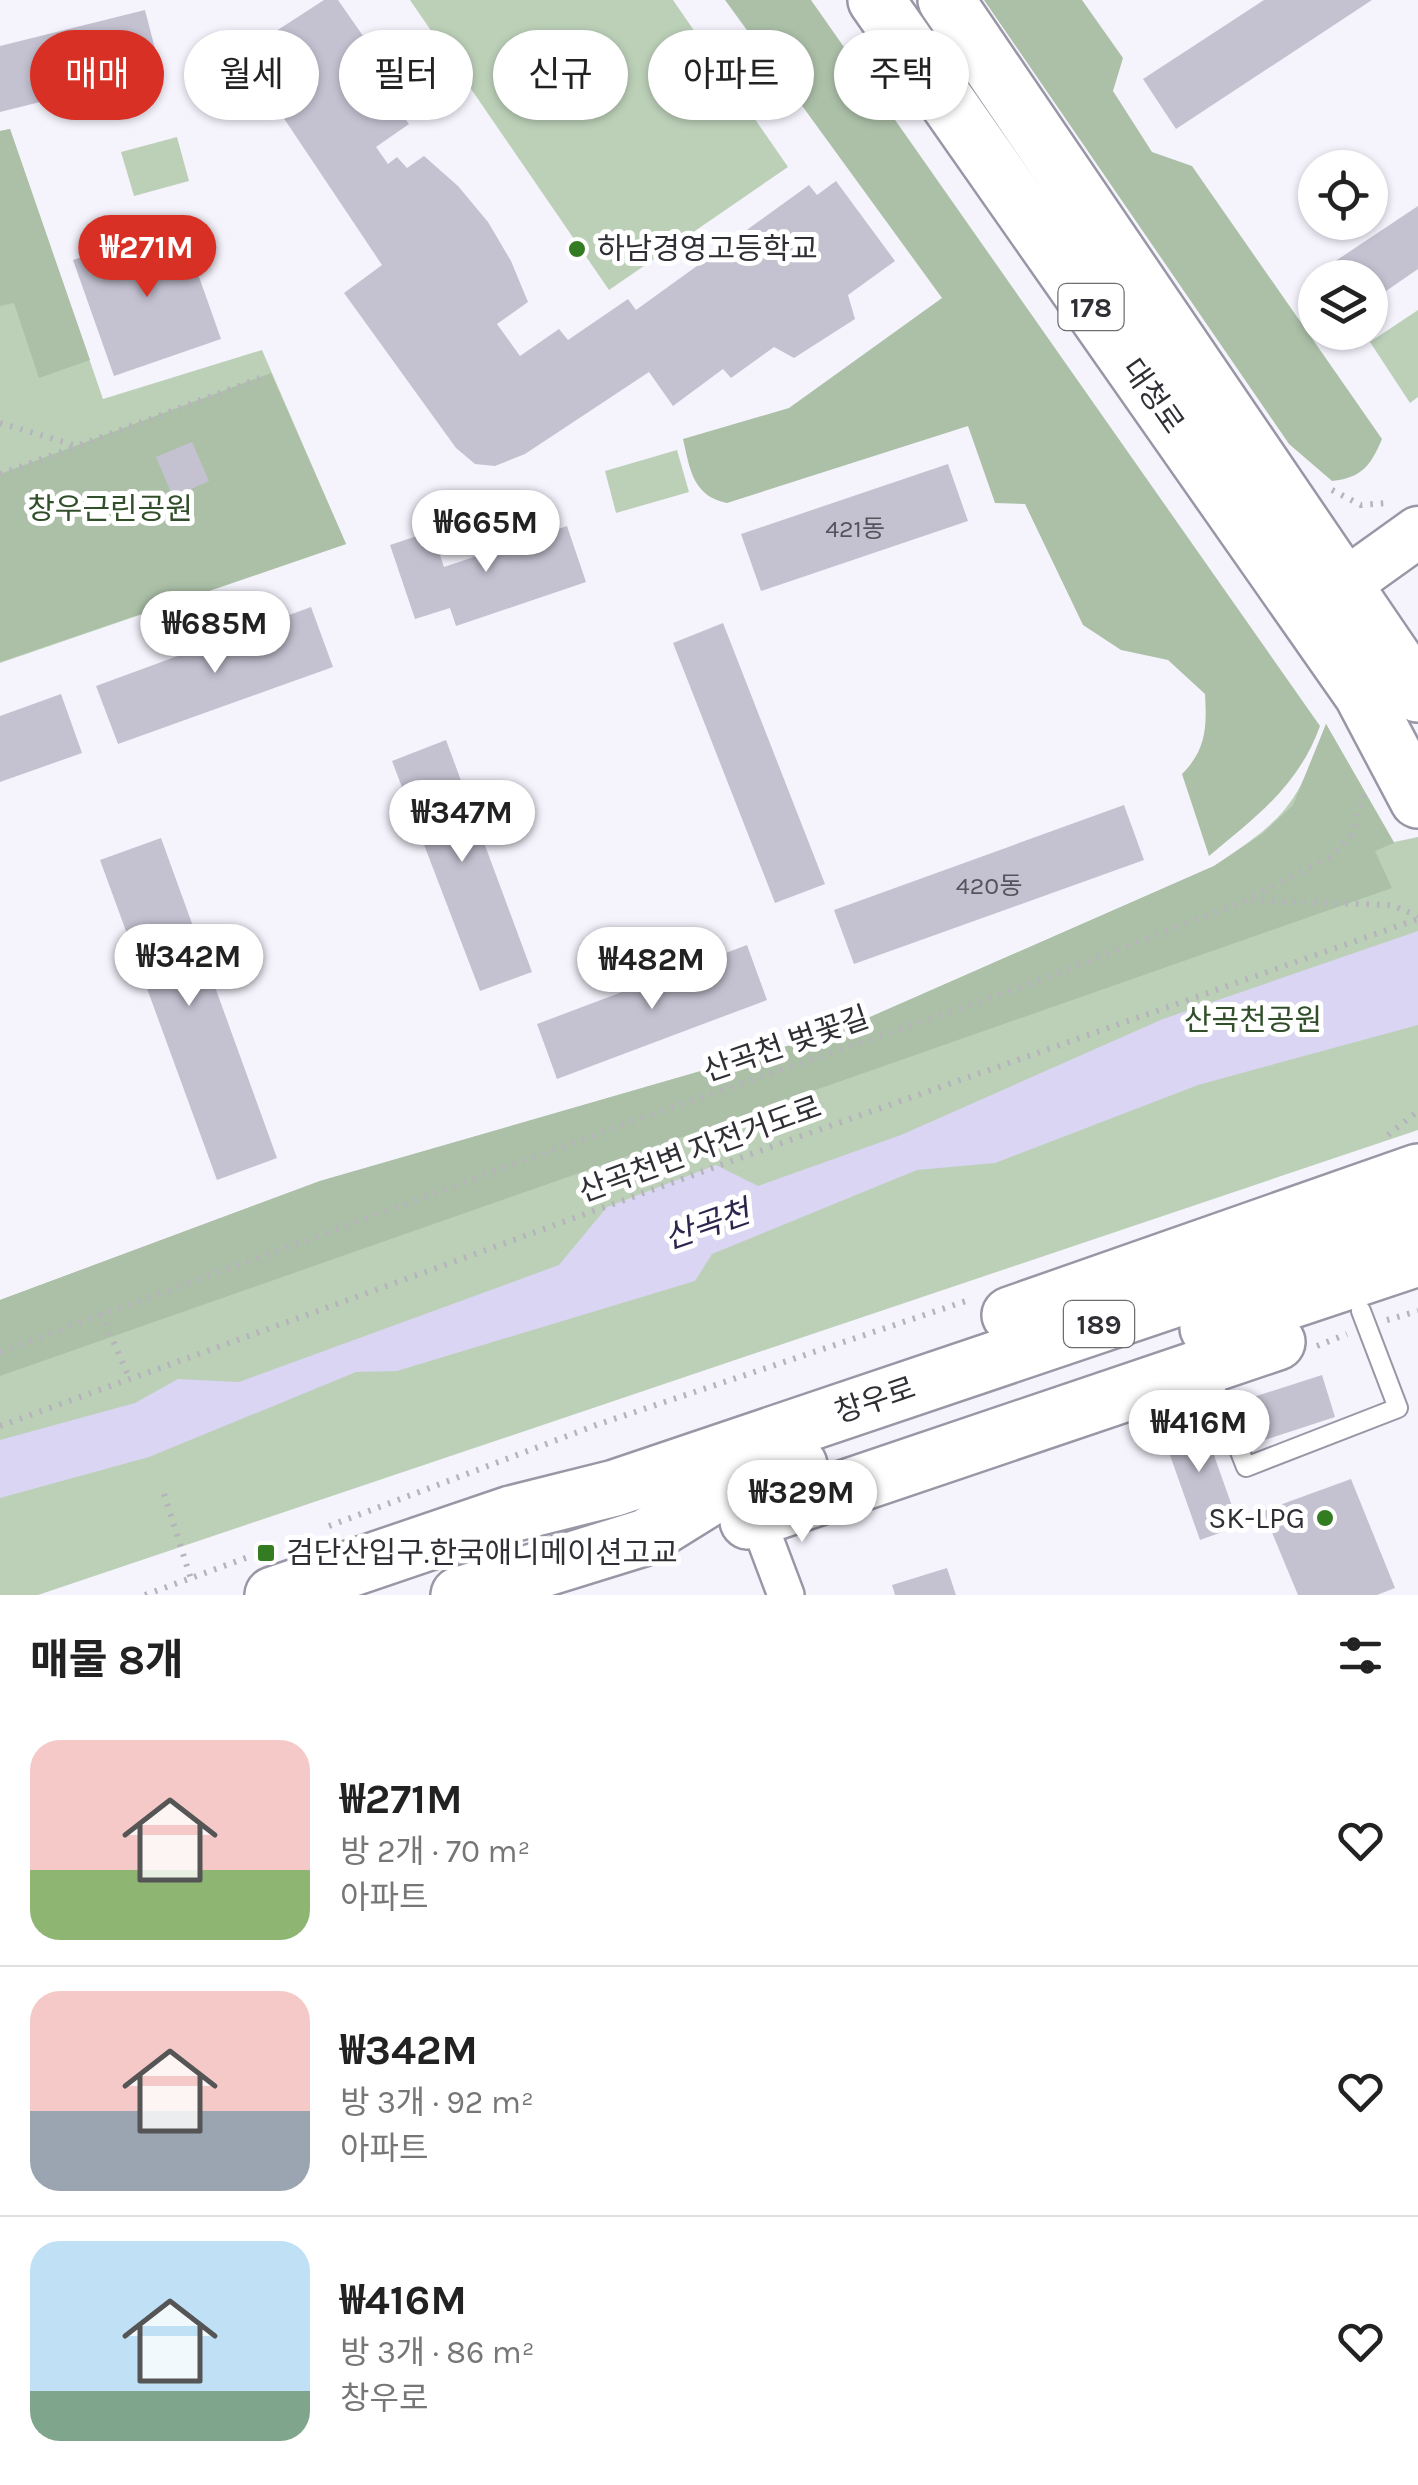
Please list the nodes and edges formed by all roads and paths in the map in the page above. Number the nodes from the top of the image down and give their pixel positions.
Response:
1 (876, 0) edge
2 (946, 0) edge
3 (264, 376) dead end
4 (0, 423) edge
5 (77, 446) junction
6 (0, 474) edge
7 (1418, 532) edge
8 (1325, 599) junction
9 (1418, 694) edge
10 (1365, 786) dead end
11 (1418, 800) edge
12 (1247, 900) junction
13 (1418, 918) edge
14 (1418, 1172) edge
15 (1418, 1216) edge
16 (1418, 1258) edge
17 (1418, 1292) edge
18 (978, 1297) dead end
19 (1360, 1311) junction
20 (101, 1313) junction
21 (0, 1352) edge
22 (1207, 1368) junction
23 (130, 1380) junction
24 (0, 1426) edge
25 (164, 1494) dead end
26 (511, 1514) junction
27 (758, 1518) junction
28 (320, 1529) dead end
29 (646, 1537) junction
30 (269, 1573) edge
31 (191, 1578) junction
32 (144, 1595) edge
33 (459, 1595) edge
34 (786, 1595) edge

1 - 8 main road, 대청로 / 178
2 - 8 main road, 대청로 / 178
3 - 5 path
4 - 5 path
5 - 6 path
7 - 8 main road
8 - 9 main road, 대청로 / 178
8 - 11 main road, 대청로 / 178
10 - 12 path, 산곡천 벚꽃길
12 - 13 path
12 - 20 path, 산곡천 벚꽃길
13 - 23 path, 산곡천변 자전거도로
14 - 26 main road
15 - 26 main road, 창우로 / 189
16 - 29 main road, 창우로 / 189
17 - 19 main road
18 - 28 path
19 - 22 main road
19 - 22 lane
20 - 21 path, 산곡천 벚꽃길
20 - 23 path
22 - 27 main road
23 - 24 path, 산곡천변 자전거도로
25 - 31 path
26 - 30 main road, 창우로 / 189
27 - 29 main road
27 - 34 street
29 - 33 main road, 창우로 / 189
30 - 31 path
31 - 32 path

